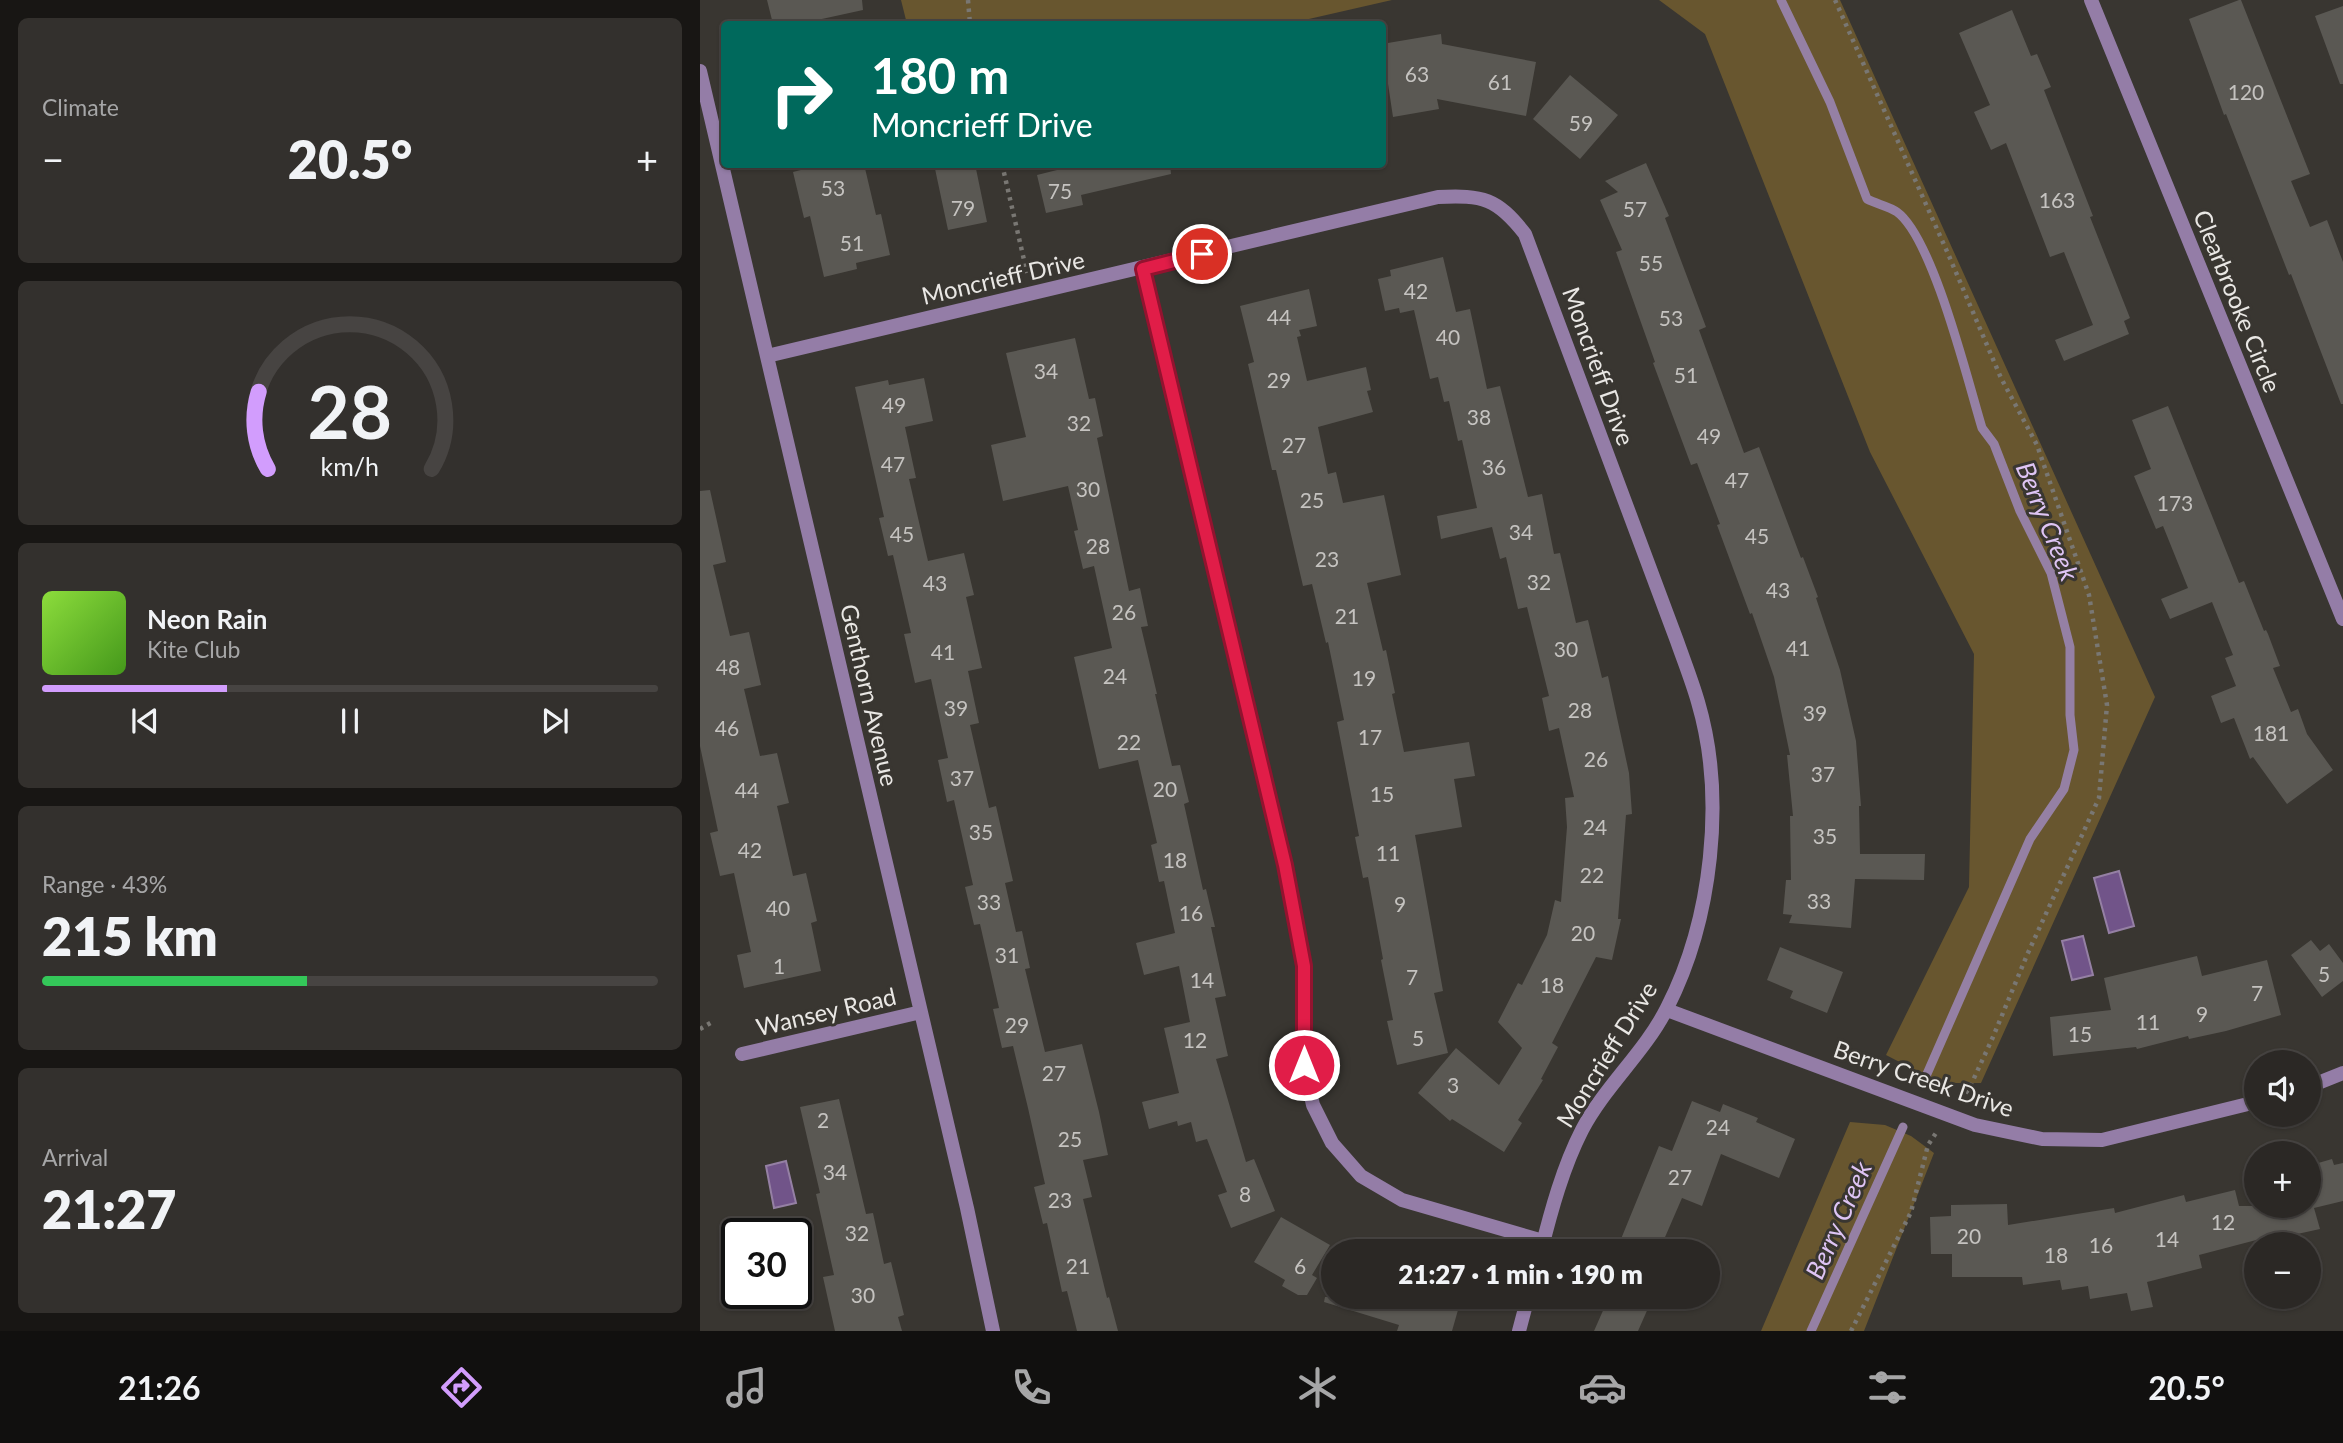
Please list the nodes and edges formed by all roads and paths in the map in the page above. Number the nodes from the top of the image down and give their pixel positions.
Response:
1 (968, 0) edge
2 (1835, 0) edge
3 (2091, 0) edge
4 (970, 21) edge
5 (700, 71) edge
6 (721, 160) edge
7 (723, 168) edge
8 (1003, 168) edge
9 (1143, 269) junction
10 (1032, 294) junction
11 (767, 356) junction
12 (2343, 619) edge
13 (1667, 1010) junction
14 (921, 1012) junction
15 (712, 1022) dead end
16 (700, 1029) edge
17 (742, 1054) dead end
18 (2343, 1073) edge
19 (2321, 1082) edge
20 (2244, 1105) edge
21 (1948, 1115) junction
22 (1521, 1239) edge
23 (1544, 1239) edge
24 (1525, 1309) edge
25 (993, 1331) edge
26 (1519, 1331) edge
27 (1851, 1331) edge

1 - 4 path
2 - 21 path
3 - 12 street, Clearbrooke Circle
5 - 6 street, Genthorn Avenue
7 - 11 street, Genthorn Avenue
8 - 10 path
9 - 10 street, Moncrieff Drive
9 - 13 street, Moncrieff Drive
9 - 22 street
10 - 11 street, Moncrieff Drive
11 - 14 street, Genthorn Avenue
13 - 21 street, Berry Creek Drive
13 - 23 street, Moncrieff Drive
14 - 17 street, Wansey Road
14 - 25 street, Genthorn Avenue
15 - 16 path
18 - 19 street
20 - 21 street, Berry Creek Drive
21 - 27 path
24 - 26 street

